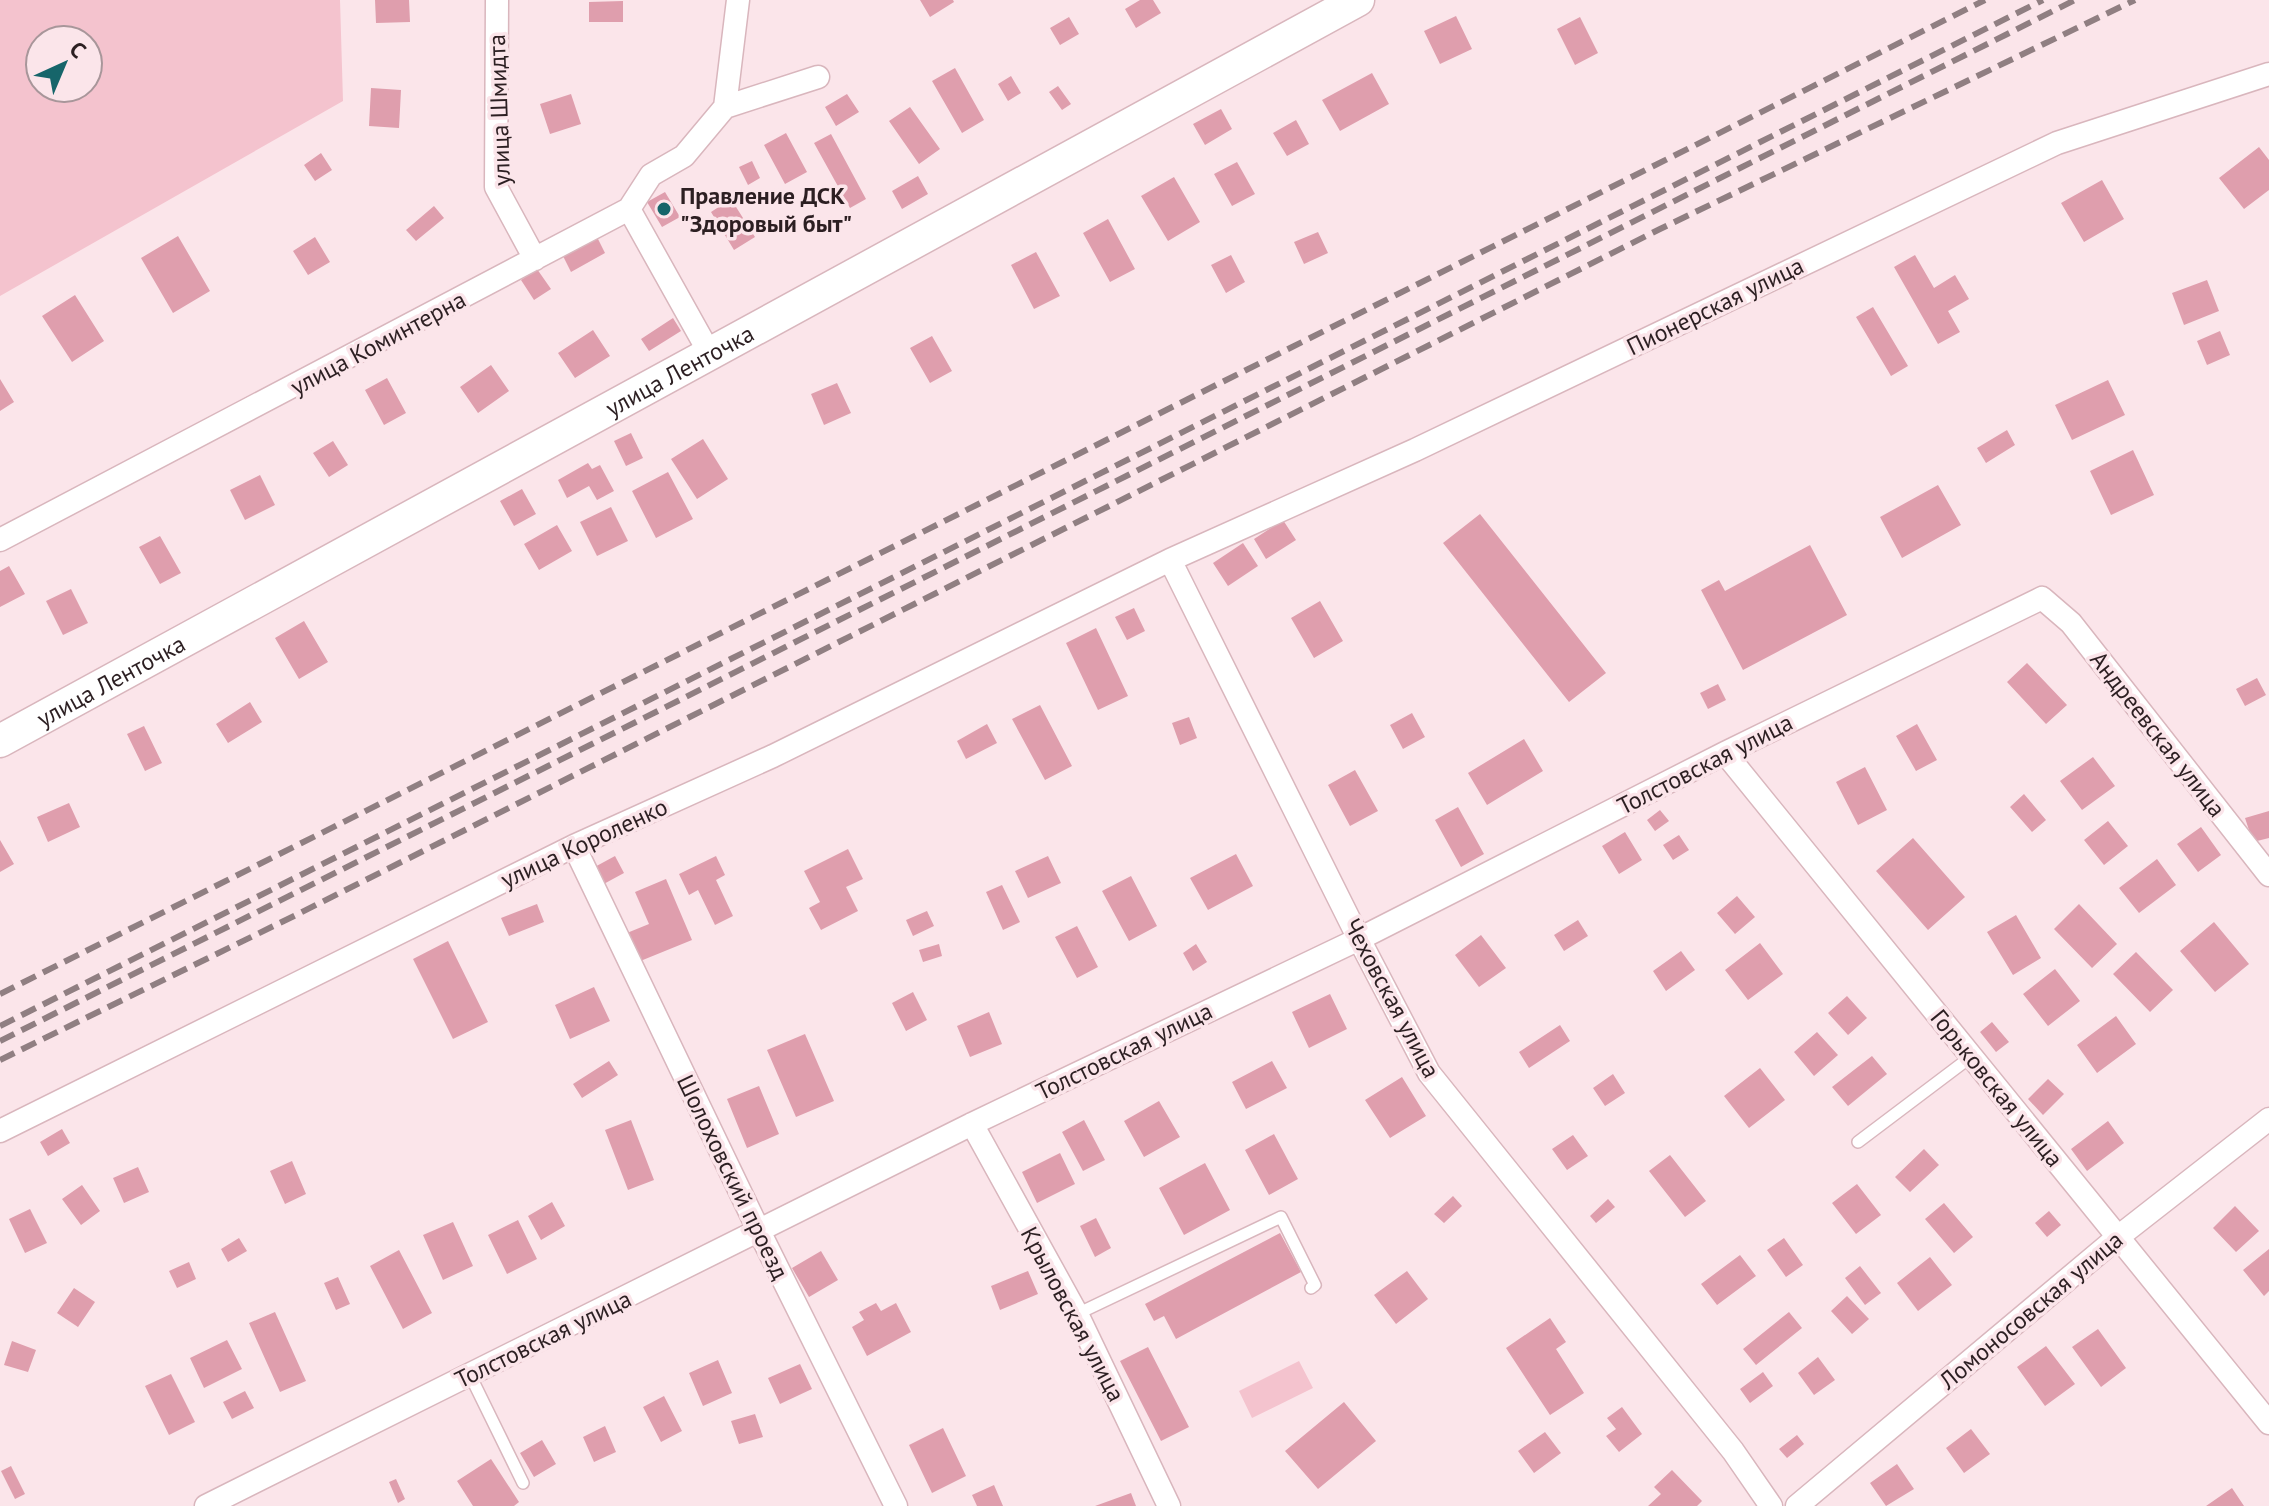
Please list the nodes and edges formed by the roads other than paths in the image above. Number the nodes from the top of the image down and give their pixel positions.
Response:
1 (497, 0) edge
2 (738, 0) edge
3 (1358, 0) edge
4 (818, 77) dead end
5 (2266, 83) edge
6 (725, 107) junction
7 (629, 209) junction
8 (535, 259) junction
9 (710, 354) junction
10 (0, 540) edge
11 (1170, 560) junction
12 (2042, 598) joint
13 (0, 741) edge
14 (1725, 753) junction
15 (574, 846) junction
16 (2269, 875) edge
17 (1359, 939) junction
18 (1972, 1056) junction
19 (2269, 1119) edge
20 (972, 1124) junction
21 (0, 1131) edge
22 (1858, 1142) dead end
23 (759, 1231) junction
24 (2118, 1237) junction
25 (1311, 1288) dead end
26 (1077, 1314) junction
27 (470, 1375) junction
28 (2269, 1423) edge
29 (523, 1483) dead end
30 (206, 1506) edge
31 (896, 1506) edge
32 (1169, 1506) edge
33 (1771, 1506) edge
34 (1797, 1506) edge

1 - 8 street, улица Шмидта
2 - 6 street
3 - 9 main road, улица Ленточка
4 - 6 street
5 - 11 street, Пионерская улица
6 - 7 street, улица Коминтерна
7 - 8 street, улица Коминтерна
7 - 9 street
8 - 10 street, улица Коминтерна
9 - 13 main road, улица Ленточка
11 - 15 street, улица Короленко
11 - 17 street, Чеховская улица
12 - 14 street, Толстовская улица
12 - 16 street, Андреевская улица
14 - 17 street, Толстовская улица
14 - 18 street, Горьковская улица
15 - 21 street, улица Короленко
15 - 23 street, Шолоховский проезд
17 - 20 street, Толстовская улица
17 - 33 street, Чеховская улица
18 - 22 lane
18 - 24 street, Горьковская улица
19 - 24 street, Ломоносовская улица
20 - 23 street, Толстовская улица
20 - 26 street, Крыловская улица
23 - 27 street, Толстовская улица
23 - 31 street, Шолоховский проезд
24 - 28 street, Горьковская улица
24 - 34 street, Ломоносовская улица
25 - 26 lane
26 - 32 street, Крыловская улица
27 - 29 lane
27 - 30 street, Толстовская улица

